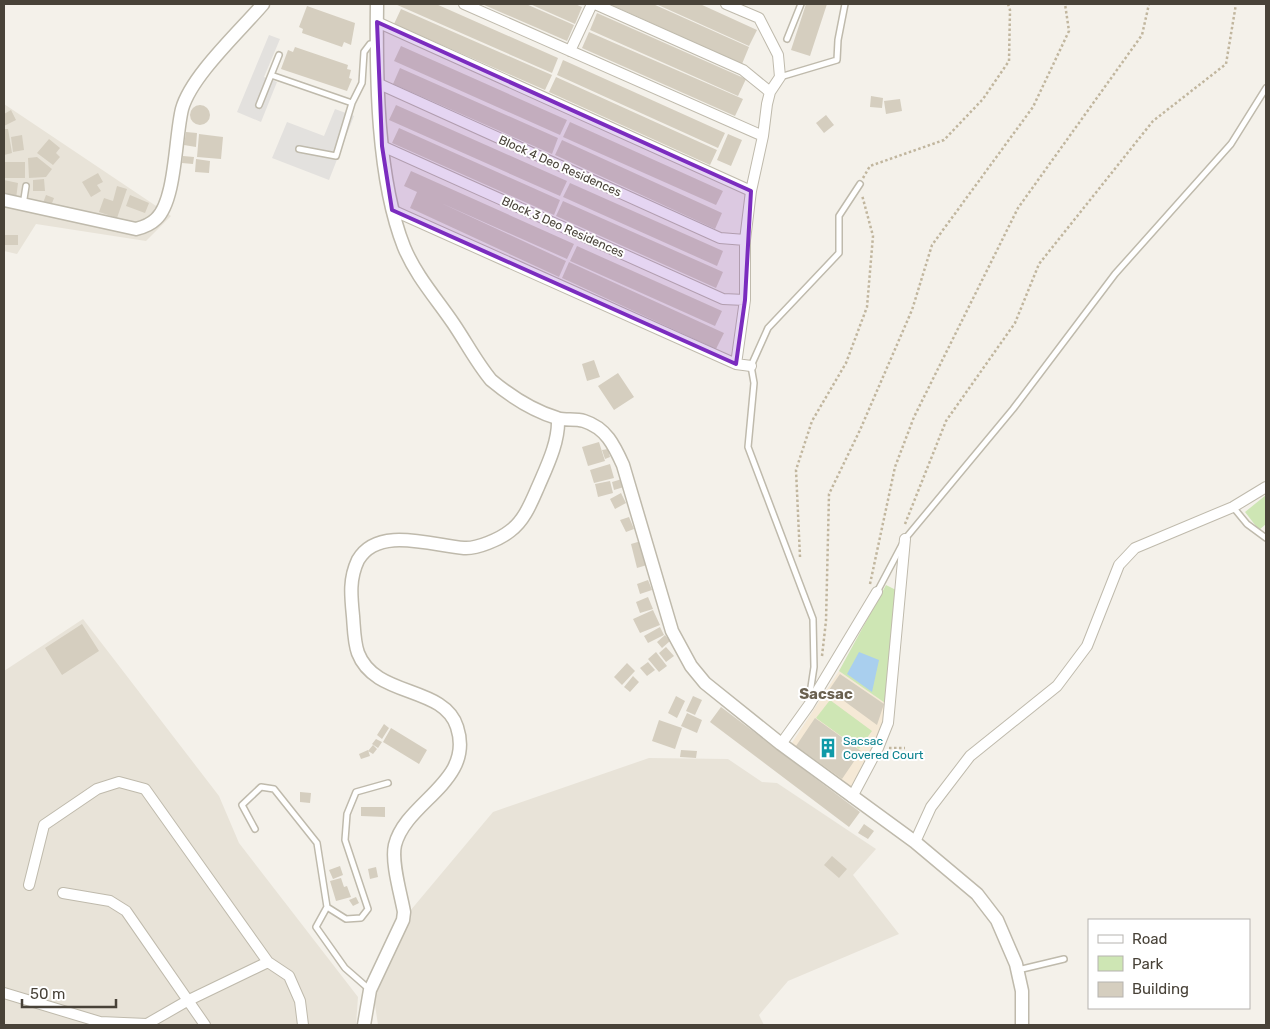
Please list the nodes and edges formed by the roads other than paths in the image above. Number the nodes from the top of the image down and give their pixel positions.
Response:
1 (263, 4) edge
2 (377, 4) edge
3 (464, 4) edge
4 (592, 4) edge
5 (596, 4) edge
6 (726, 4) edge
7 (800, 4) edge
8 (845, 4) edge
9 (376, 22) junction
10 (787, 39) dead end
11 (376, 43) junction
12 (570, 51) junction
13 (279, 55) dead end
14 (271, 75) junction
15 (780, 77) junction
16 (377, 83) junction
17 (1266, 88) edge
18 (770, 92) junction
19 (352, 103) junction
20 (259, 105) dead end
21 (763, 136) junction
22 (382, 146) junction
23 (299, 149) dead end
24 (860, 184) road end
25 (26, 186) dead end
26 (751, 191) junction
27 (4, 200) edge
28 (23, 205) junction
29 (392, 210) junction
30 (745, 240) junction
31 (745, 300) junction
32 (736, 364) junction
33 (750, 366) junction
34 (558, 419) junction
35 (1266, 487) edge
36 (1233, 507) junction
37 (904, 534) junction
38 (1266, 538) edge
39 (873, 588) joint
40 (808, 705) junction
41 (781, 744) junction
42 (388, 783) dead end
43 (852, 797) junction
44 (254, 829) dead end
45 (915, 842) junction
46 (29, 885) dead end
47 (63, 893) dead end
48 (327, 907) junction
49 (1064, 959) dead end
50 (268, 962) junction
51 (1017, 970) junction
52 (370, 990) junction
53 (4, 993) edge
54 (187, 1001) junction
55 (205, 1025) edge
56 (303, 1025) edge
57 (364, 1025) edge
58 (1022, 1025) edge

1 - 28 street
2 - 9 street
3 - 12 street
4 - 12 street
5 - 18 street
6 - 15 street
7 - 10 lane
8 - 15 lane
9 - 11 street
9 - 26 street
11 - 16 street
11 - 19 lane
12 - 21 street
13 - 14 lane
14 - 19 lane
14 - 20 lane
15 - 18 street
16 - 22 street
16 - 30 street, Block 4 Deo Residences
17 - 37 lane
18 - 21 street
19 - 23 lane
21 - 26 street
22 - 29 street
22 - 31 street, Block 3 Deo Residences
24 - 33 lane
25 - 28 lane
26 - 30 street
27 - 28 street
29 - 32 street
29 - 34 street
30 - 31 street
31 - 32 street
32 - 33 street
33 - 40 lane
34 - 41 street
34 - 52 street
35 - 36 street
36 - 38 lane
36 - 45 street
37 - 39 lane
37 - 43 street
39 - 40 street
40 - 41 street
41 - 43 street
42 - 48 lane
43 - 45 street
44 - 48 lane
45 - 51 street
46 - 50 street
47 - 54 street
48 - 52 lane
49 - 51 lane
50 - 54 street
50 - 56 street
51 - 58 street
52 - 57 street
53 - 54 street
54 - 55 street

